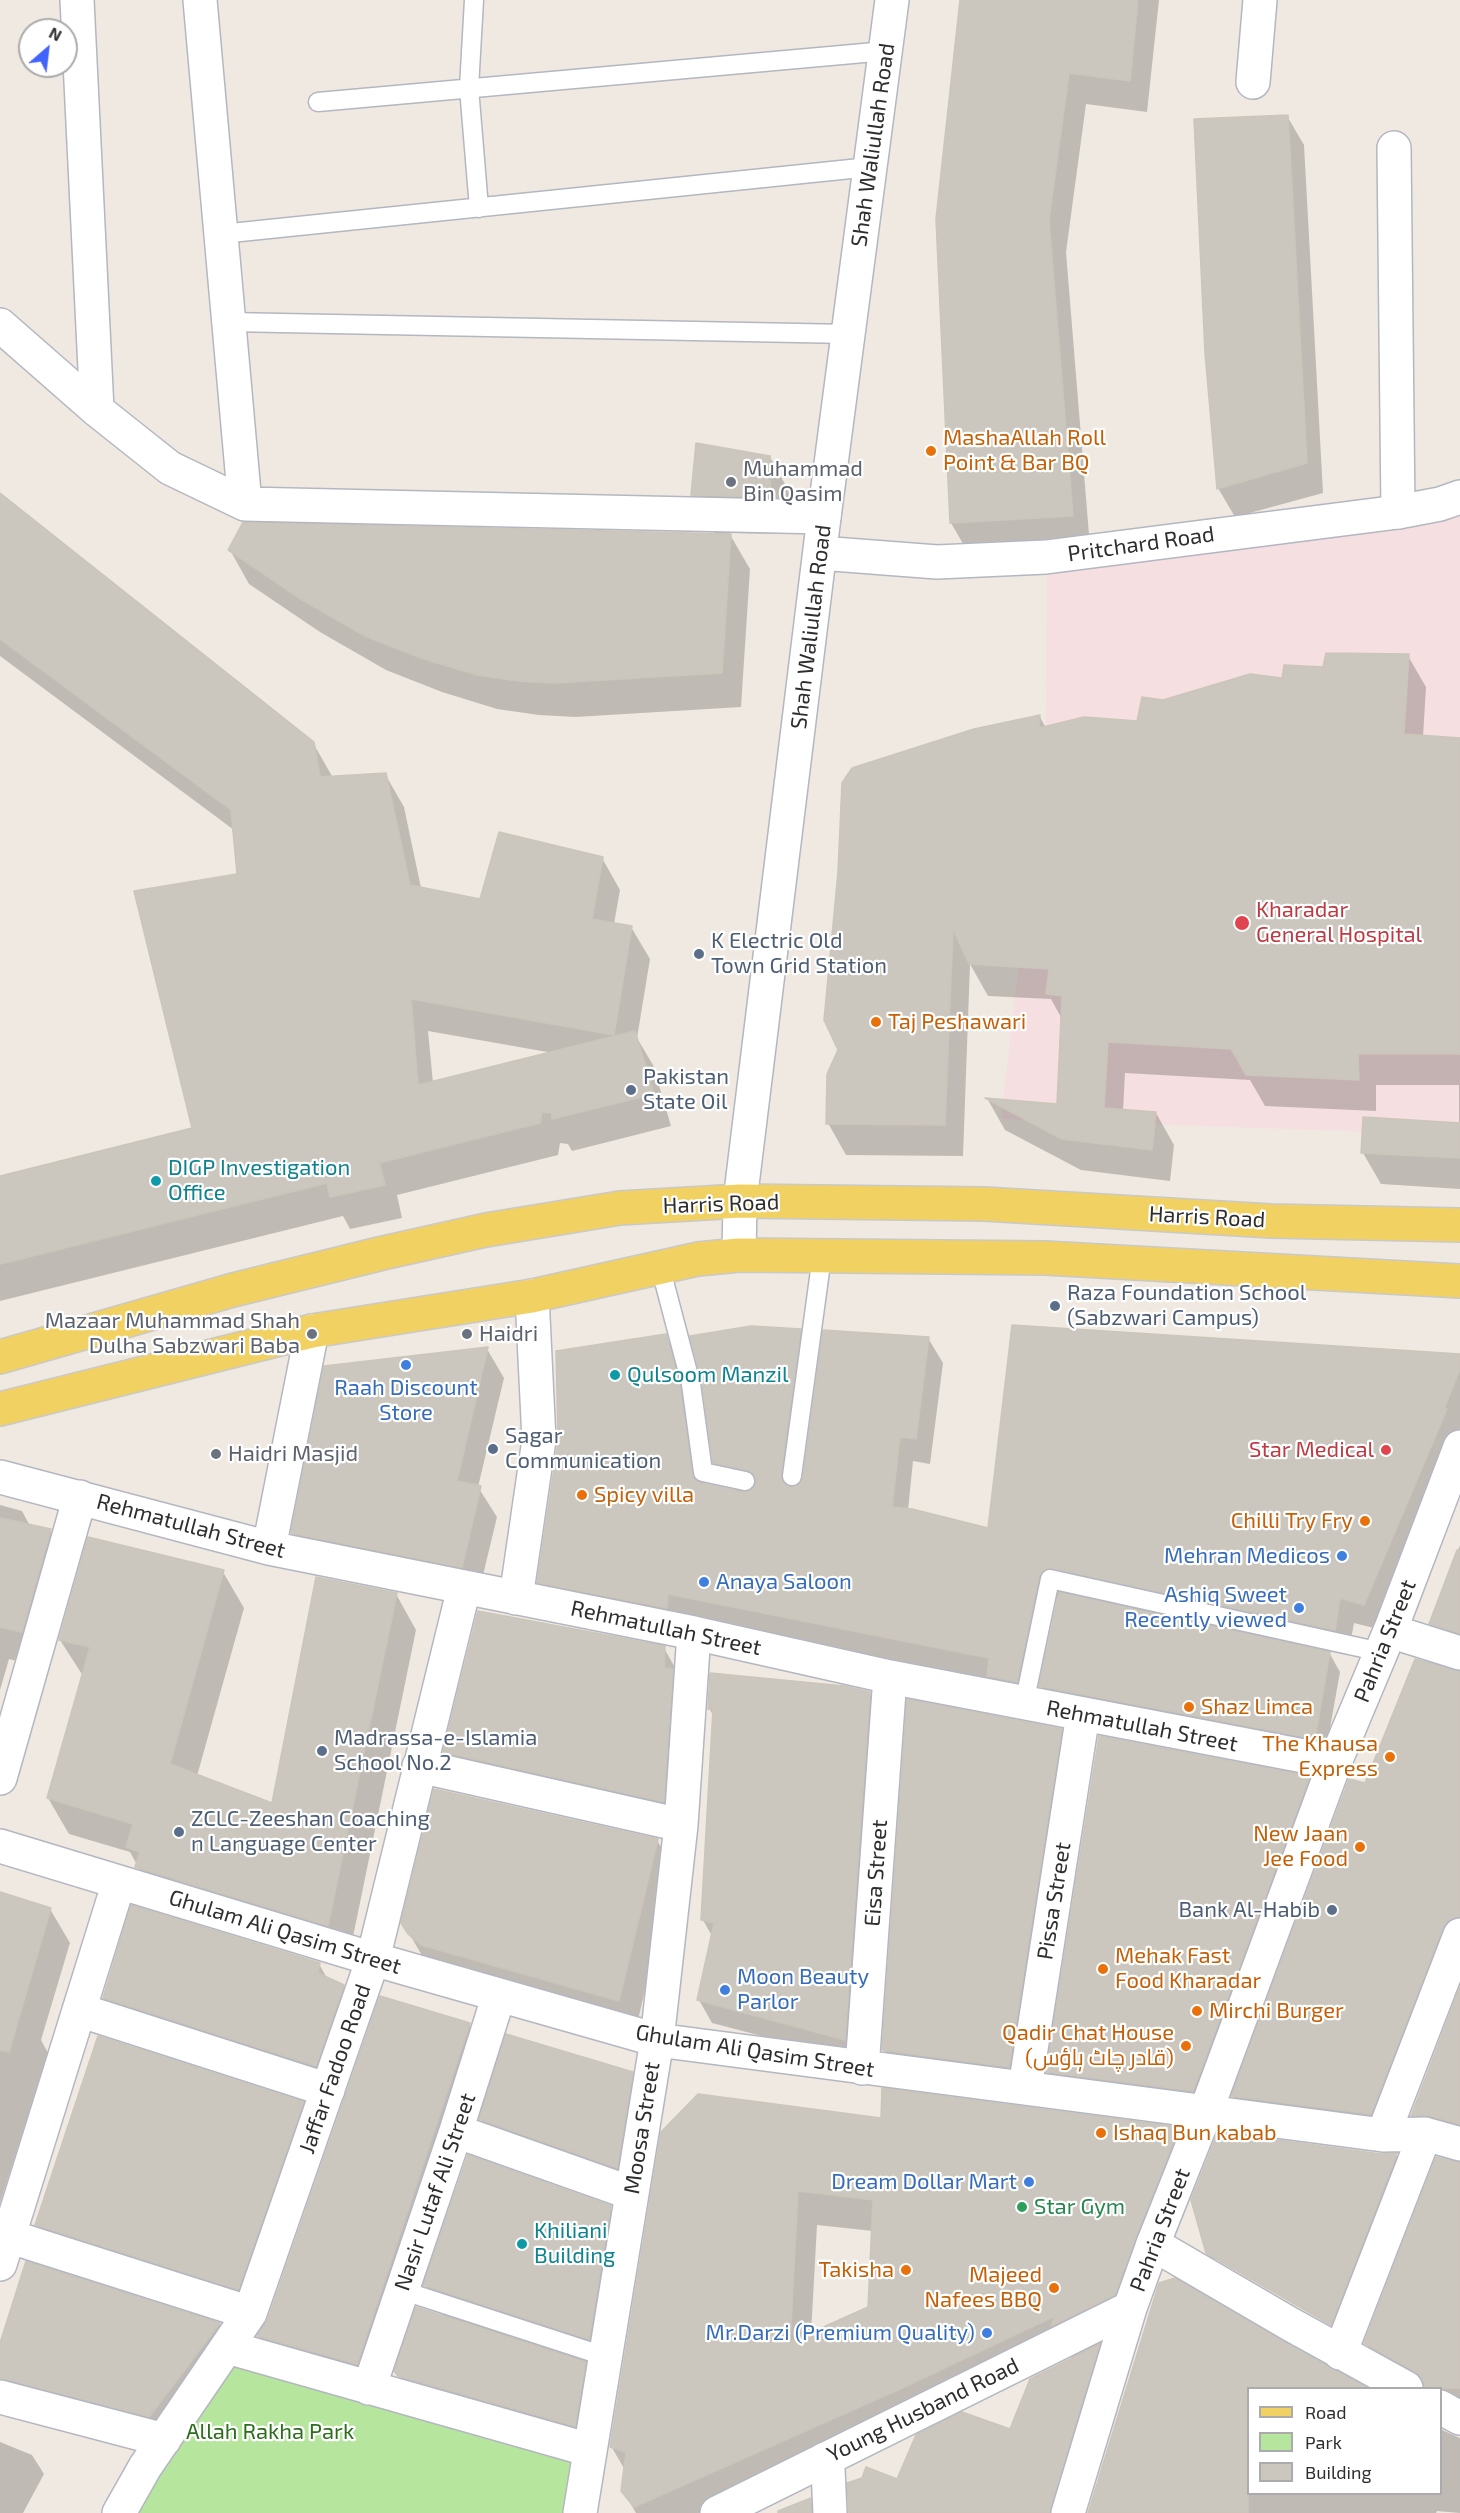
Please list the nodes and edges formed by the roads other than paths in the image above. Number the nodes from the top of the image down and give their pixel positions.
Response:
1 (77, 0) edge
2 (200, 0) edge
3 (474, 0) edge
4 (892, 0) edge
5 (1260, 0) edge
6 (886, 51) junction
7 (1253, 82) dead end
8 (469, 88) junction
9 (318, 102) dead end
10 (1394, 148) dead end
11 (870, 167) junction
12 (479, 208) junction
13 (221, 234) junction
14 (229, 322) junction
15 (0, 325) edge
16 (849, 334) junction
17 (97, 410) junction
18 (1460, 496) edge
19 (245, 504) junction
20 (1398, 512) junction
21 (824, 517) junction
22 (820, 553) junction
23 (740, 1202) junction
24 (1460, 1225) edge
25 (740, 1255) junction
26 (822, 1256) junction
27 (660, 1266) junction
28 (1460, 1281) edge
29 (532, 1296) junction
30 (312, 1331) junction
31 (0, 1357) edge
32 (0, 1409) edge
33 (1460, 1447) edge
34 (792, 1476) dead end
35 (0, 1477) edge
36 (745, 1481) dead end
37 (80, 1497) junction
38 (269, 1548) junction
39 (464, 1588) junction
40 (516, 1598) junction
41 (694, 1633) junction
42 (1386, 1641) junction
43 (1460, 1653) edge
44 (890, 1677) junction
45 (1024, 1704) junction
46 (1083, 1714) junction
47 (1335, 1762) junction
48 (419, 1766) junction
49 (0, 1778) edge
50 (681, 1825) junction
51 (0, 1846) edge
52 (119, 1882) junction
53 (1460, 1935) edge
54 (373, 1959) junction
55 (1451, 1985) edge
56 (499, 1995) junction
57 (79, 2010) junction
58 (657, 2040) junction
59 (862, 2068) junction
60 (1025, 2088) junction
61 (328, 2090) junction
62 (1206, 2111) junction
63 (456, 2131) junction
64 (1425, 2134) junction
65 (1383, 2135) junction
66 (1460, 2144) edge
67 (631, 2193) junction
68 (1153, 2244) junction
69 (4, 2250) edge
70 (401, 2290) junction
71 (1130, 2308) junction
72 (250, 2313) junction
73 (227, 2347) junction
74 (1340, 2353) junction
75 (604, 2356) junction
76 (1404, 2387) edge
77 (369, 2388) junction
78 (0, 2397) edge
79 (1442, 2408) edge
80 (1460, 2418) edge
81 (164, 2440) junction
82 (590, 2450) junction
83 (825, 2459) junction
84 (727, 2510) edge
85 (119, 2513) edge
86 (580, 2513) edge
87 (830, 2513) edge
88 (1068, 2513) edge

1 - 17 street
2 - 13 street
3 - 8 lane
4 - 6 street, Shah Waliullah Road
5 - 7 street
6 - 8 lane
6 - 11 street, Shah Waliullah Road
8 - 9 lane
8 - 12 lane
10 - 20 street
11 - 12 lane
11 - 16 street, Shah Waliullah Road
12 - 13 lane
13 - 14 street
14 - 16 lane
14 - 19 street
15 - 17 street
16 - 21 street, Shah Waliullah Road
17 - 19 street
18 - 20 street, Pritchard Road
19 - 21 street
20 - 22 street, Pritchard Road
21 - 22 street, Shah Waliullah Road
22 - 23 street, Shah Waliullah Road
23 - 24 main road, Harris Road
23 - 25 street, Shah Waliullah Road
23 - 31 main road, Harris Road
25 - 26 main road
25 - 27 main road
26 - 28 main road
26 - 34 lane
27 - 29 main road
27 - 36 lane
29 - 30 main road
29 - 40 street
30 - 32 main road
30 - 38 street
33 - 42 street, Pahria Street
35 - 37 street, Rehmatullah Street
37 - 38 street, Rehmatullah Street
37 - 49 street
38 - 39 street, Rehmatullah Street
39 - 40 street, Rehmatullah Street
39 - 48 street, Jaffar Fadoo Road
40 - 41 street, Rehmatullah Street
41 - 44 street, Rehmatullah Street
41 - 50 street, Moosa Street
42 - 43 street
42 - 45 lane
42 - 47 street, Pahria Street
44 - 45 street, Rehmatullah Street
44 - 59 street, Eisa Street
45 - 46 street, Rehmatullah Street
46 - 47 street, Rehmatullah Street
46 - 60 street, Pissa Street
47 - 62 street, Pahria Street
48 - 50 street
48 - 54 street, Jaffar Fadoo Road
50 - 58 street, Moosa Street
51 - 52 street, Ghulam Ali Qasim Street
52 - 54 street, Ghulam Ali Qasim Street
52 - 57 street
53 - 55 street
54 - 56 street, Ghulam Ali Qasim Street
54 - 61 street, Jaffar Fadoo Road
55 - 65 street
56 - 58 street, Ghulam Ali Qasim Street
56 - 63 street, Nasir Lutaf Ali Street
57 - 61 street
57 - 69 street
58 - 59 street, Ghulam Ali Qasim Street
58 - 67 street, Moosa Street
59 - 60 street, Ghulam Ali Qasim Street
60 - 62 street, Ghulam Ali Qasim Street
61 - 72 street, Jaffar Fadoo Road
62 - 65 street, Ghulam Ali Qasim Street
62 - 68 street, Pahria Street
63 - 67 street
63 - 70 street, Nasir Lutaf Ali Street
64 - 65 street, Ghulam Ali Qasim Street
64 - 66 street, Ghulam Ali Qasim Street
64 - 74 street
67 - 75 street, Moosa Street
68 - 71 street, Pahria Street
68 - 74 street
69 - 72 street
70 - 75 lane
70 - 77 street, Nasir Lutaf Ali Street
71 - 83 street, Young Husband Road
71 - 88 street, Pahria Street
72 - 73 street, Jaffar Fadoo Road
73 - 77 street
73 - 81 street, Jaffar Fadoo Road
74 - 76 street
75 - 82 street, Moosa Street
77 - 82 street
78 - 81 street
79 - 80 street
81 - 85 street, Jaffar Fadoo Road
82 - 86 street, Moosa Street
83 - 84 street, Young Husband Road
83 - 87 street

